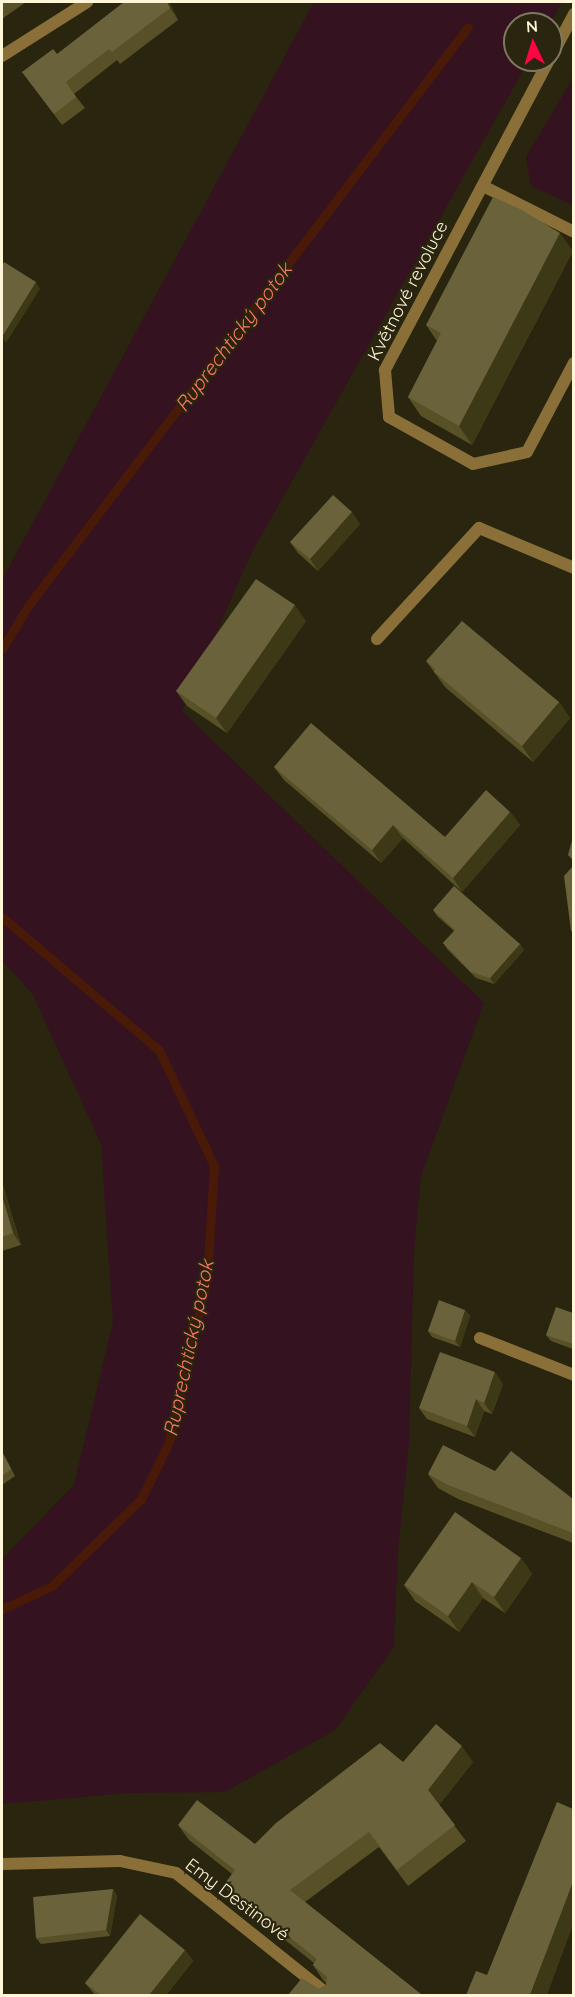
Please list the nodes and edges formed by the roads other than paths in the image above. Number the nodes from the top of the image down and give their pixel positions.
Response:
1 (87, 2) edge
2 (573, 14) edge
3 (563, 33) edge
4 (2, 56) edge
5 (543, 72) edge
6 (483, 186) junction
7 (573, 232) edge
8 (573, 363) edge
9 (573, 568) edge
10 (376, 639) dead end
11 (480, 1338) dead end
12 (573, 1375) edge
13 (2, 1864) edge
14 (330, 1995) edge

1 - 4 street
2 - 3 street, Květnové revoluce
5 - 6 street, Květnové revoluce
6 - 7 street
6 - 8 street, Květnové revoluce
9 - 10 street
11 - 12 street
13 - 14 street, Emy Destinové

